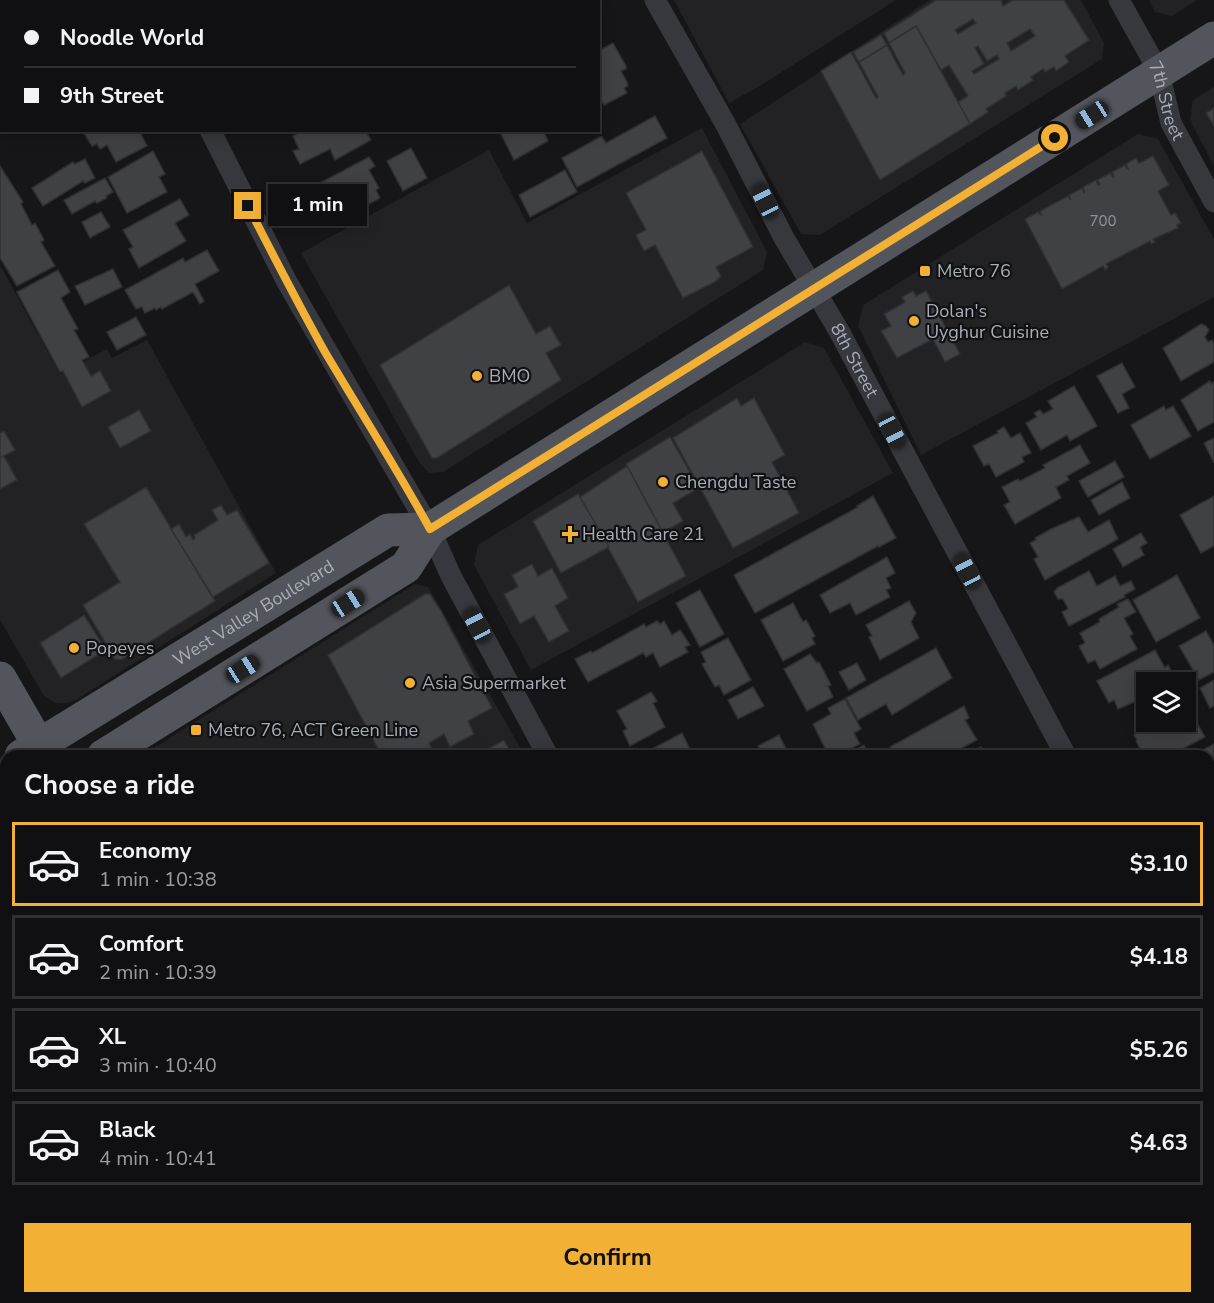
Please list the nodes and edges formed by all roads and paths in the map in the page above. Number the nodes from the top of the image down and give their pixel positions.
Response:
1 (655, 0) edge
2 (1119, 0) edge
3 (1214, 38) edge
4 (1159, 72) junction
5 (211, 132) edge
6 (1214, 202) edge
7 (814, 289) junction
8 (430, 529) junction
9 (0, 678) edge
10 (34, 750) edge
11 (38, 750) edge
12 (114, 750) edge
13 (545, 750) edge
14 (1063, 750) edge

1 - 7 street, 8th Street
2 - 4 street, 7th Street
3 - 4 main road
4 - 6 street, 7th Street
4 - 7 main road
5 - 8 street
7 - 8 main road
7 - 14 street, 8th Street
8 - 11 main road, West Valley Boulevard
8 - 12 main road
8 - 13 street
9 - 10 main road

